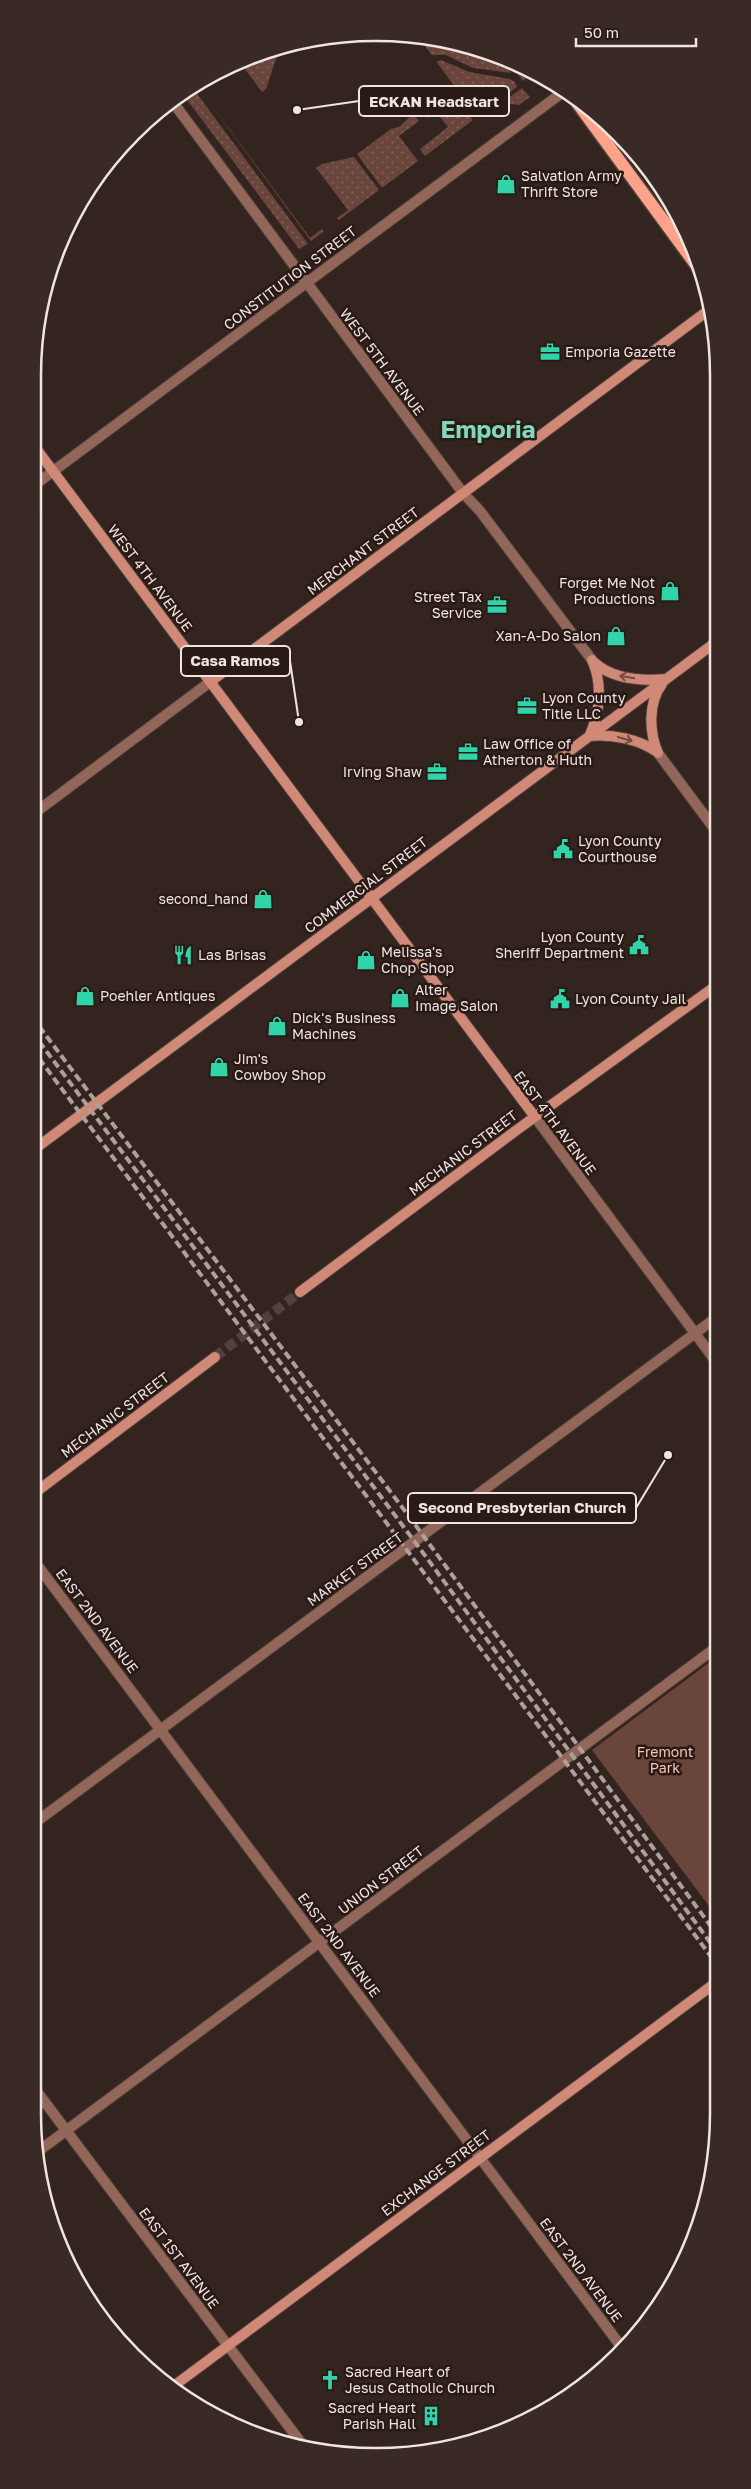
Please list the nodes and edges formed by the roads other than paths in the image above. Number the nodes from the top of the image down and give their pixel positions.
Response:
1 (558, 96) edge
2 (176, 107) edge
3 (588, 117) edge
4 (684, 249) edge
5 (306, 283) junction
6 (704, 314) edge
7 (41, 454) edge
8 (54, 471) junction
9 (41, 480) edge
10 (463, 493) junction
11 (710, 646) edge
12 (592, 660) junction
13 (666, 679) junction
14 (210, 682) junction
15 (589, 736) junction
16 (658, 752) junction
17 (41, 808) edge
18 (710, 824) edge
19 (371, 899) junction
20 (710, 990) edge
21 (534, 1117) junction
22 (41, 1144) edge
23 (300, 1292) tunnel mouth
24 (710, 1322) edge
25 (695, 1334) junction
26 (710, 1354) edge
27 (215, 1357) tunnel mouth
28 (41, 1488) edge
29 (41, 1570) edge
30 (710, 1652) edge
31 (160, 1729) junction
32 (41, 1818) edge
33 (320, 1943) junction
34 (710, 1987) edge
35 (41, 2097) edge
36 (67, 2130) junction
37 (43, 2148) edge
38 (480, 2157) junction
39 (619, 2343) edge
40 (228, 2346) junction
41 (178, 2383) edge
42 (297, 2438) edge

1 - 5 street, CONSTITUTION STREET
2 - 5 street, WEST 5TH AVENUE
3 - 4 main road
5 - 8 street, CONSTITUTION STREET
5 - 10 street, WEST 5TH AVENUE
6 - 10 street, MERCHANT STREET
7 - 8 street, WEST 4TH AVENUE
8 - 9 street, CONSTITUTION STREET
8 - 14 street, WEST 4TH AVENUE
10 - 12 street, WEST 5TH AVENUE
10 - 14 street, MERCHANT STREET
11 - 13 street, COMMERCIAL STREET
13 -> 12 street
12 - 15 street
13 - 15 street, COMMERCIAL STREET
13 - 16 street
14 - 17 street, MERCHANT STREET
14 - 19 street, WEST 4TH AVENUE
15 -> 16 street
15 - 19 street, COMMERCIAL STREET
16 - 18 street
19 - 21 street, EAST 4TH AVENUE
19 - 22 street, COMMERCIAL STREET
20 - 21 street, MECHANIC STREET
21 - 23 street, MECHANIC STREET
21 - 25 street, EAST 4TH AVENUE
24 - 25 street, MARKET STREET
25 - 26 street, EAST 4TH AVENUE
25 - 31 street, MARKET STREET
27 - 28 street, MECHANIC STREET
29 - 31 street, EAST 2ND AVENUE
30 - 33 street, UNION STREET
31 - 32 street, MARKET STREET
31 - 33 street, EAST 2ND AVENUE
33 - 36 street, UNION STREET
33 - 38 street, EAST 2ND AVENUE
34 - 38 street, EXCHANGE STREET
35 - 36 street, EAST 1ST AVENUE
36 - 37 street, UNION STREET
36 - 40 street, EAST 1ST AVENUE
38 - 39 street, EAST 2ND AVENUE
38 - 40 street, EXCHANGE STREET
40 - 41 street, EXCHANGE STREET
40 - 42 street, EAST 1ST AVENUE

